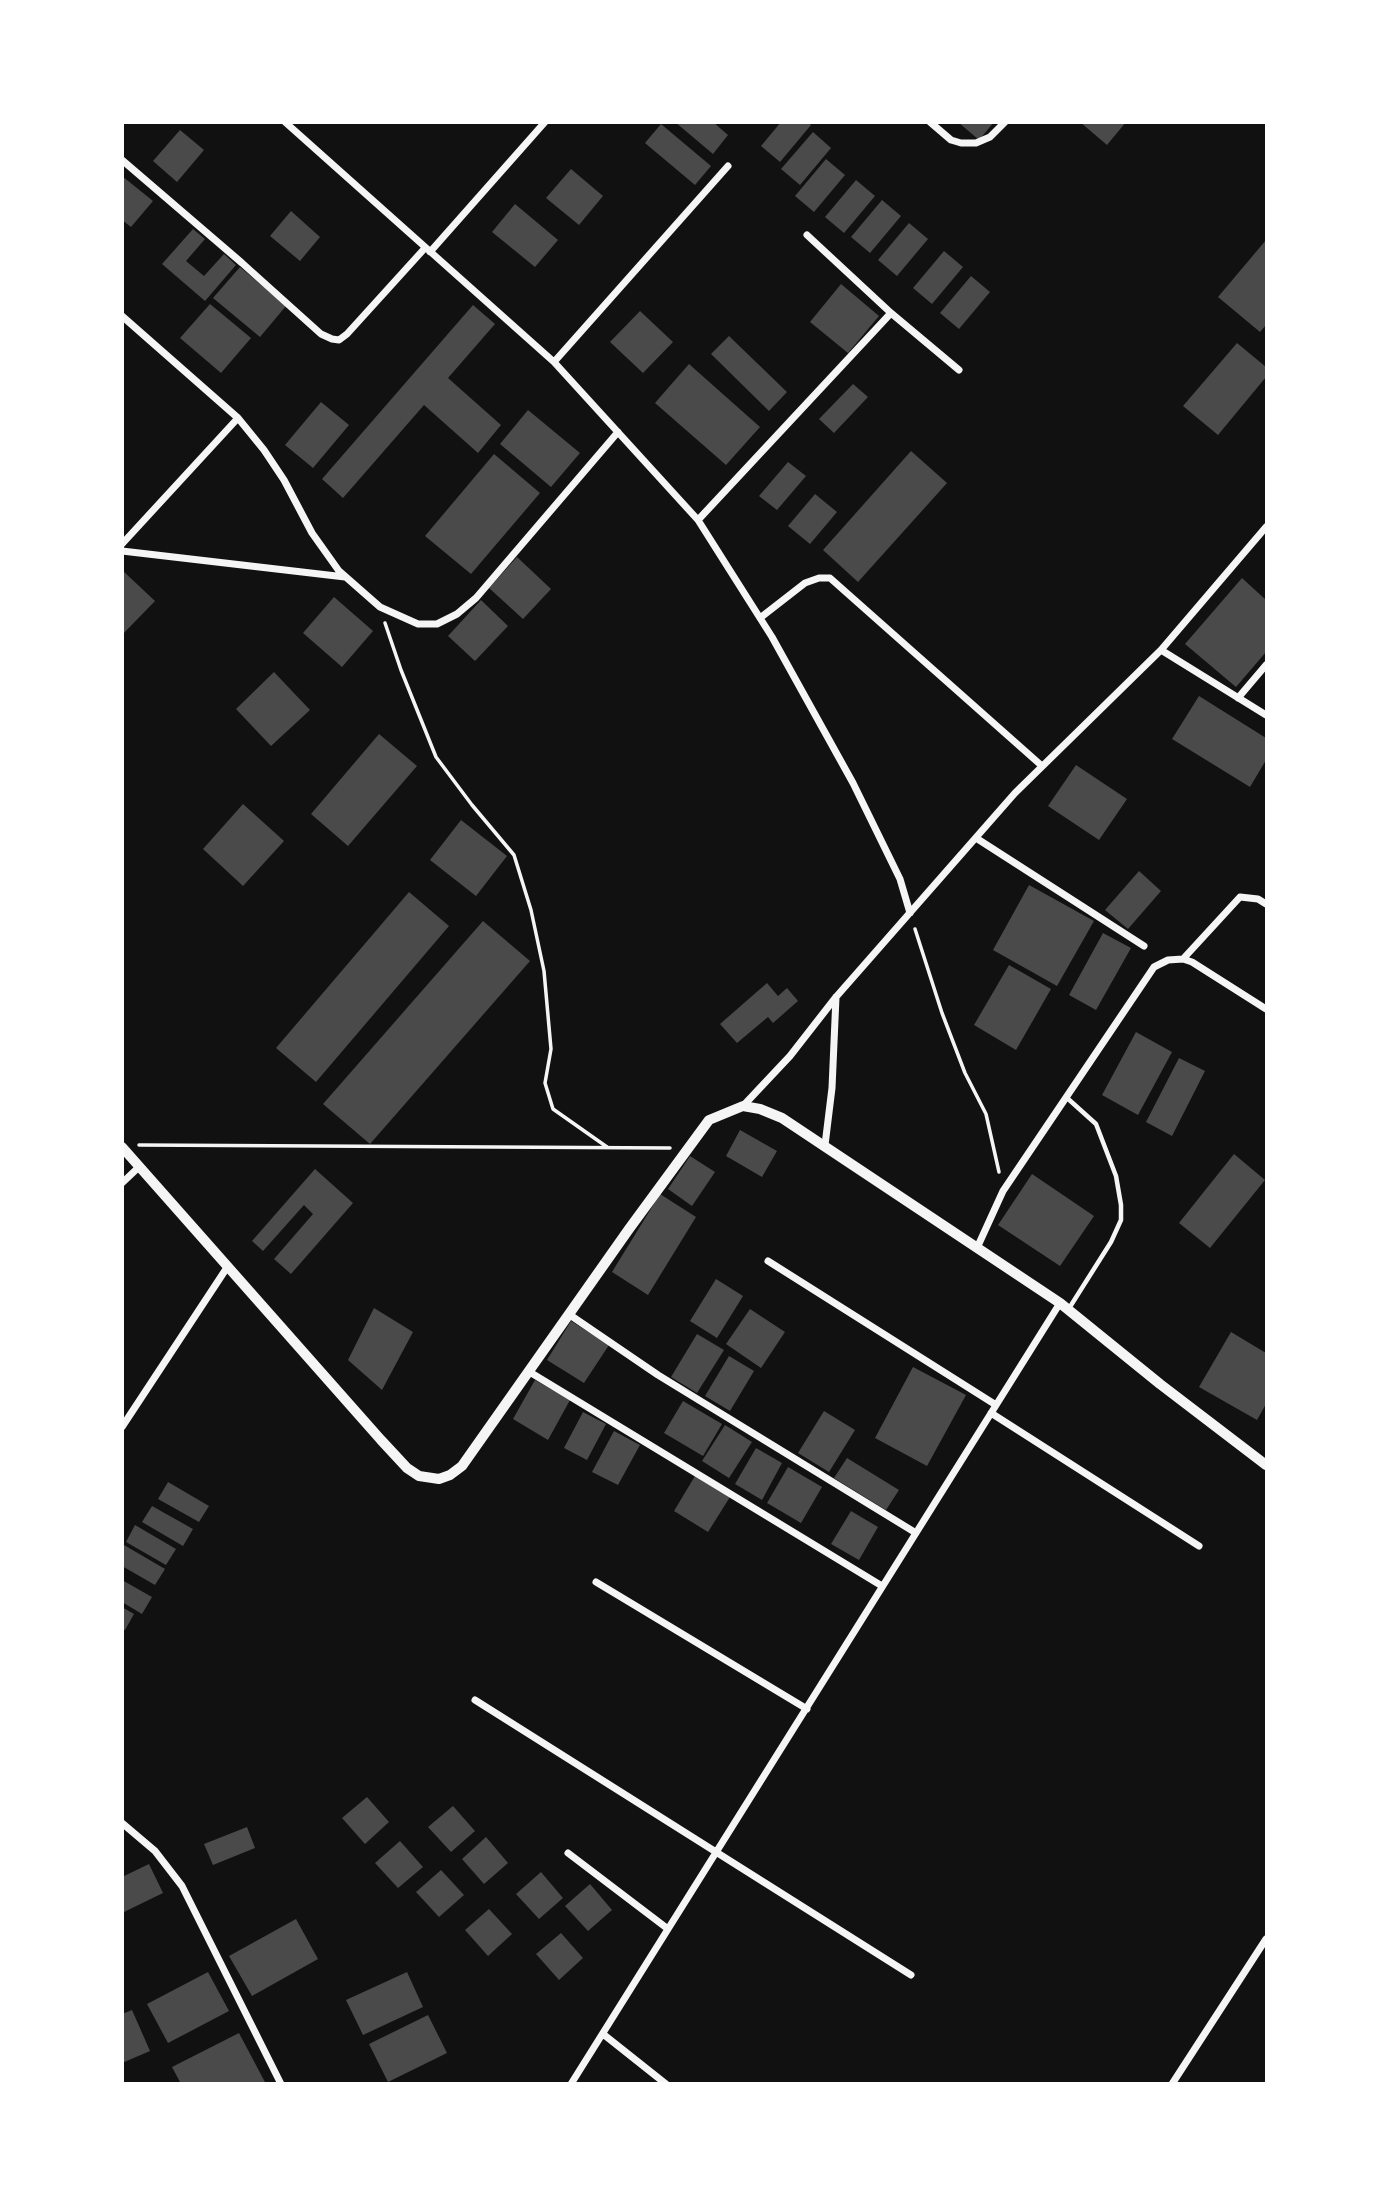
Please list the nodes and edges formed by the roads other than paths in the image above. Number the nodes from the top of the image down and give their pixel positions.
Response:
1 (285, 122) edge
2 (545, 122) edge
3 (930, 122) edge
4 (1005, 122) edge
5 (122, 160) edge
6 (728, 166) dead end
7 (807, 235) dead end
8 (428, 250) junction
9 (891, 313) junction
10 (122, 316) edge
11 (554, 362) junction
12 (959, 370) dead end
13 (238, 418) junction
14 (618, 432) junction
15 (698, 520) junction
16 (1266, 527) edge
17 (122, 544) edge
18 (122, 551) edge
19 (346, 577) junction
20 (760, 618) junction
21 (1161, 650) junction
22 (1266, 665) edge
23 (1238, 698) junction
24 (1266, 715) edge
25 (1042, 766) junction
26 (976, 838) junction
27 (1266, 904) edge
28 (910, 913) junction
29 (1144, 946) dead end
30 (1183, 960) junction
31 (836, 997) junction
32 (1266, 1009) edge
33 (1066, 1097) junction
34 (743, 1106) junction
35 (825, 1145) junction
36 (122, 1147) edge
37 (140, 1167) junction
38 (122, 1183) edge
39 (977, 1248) junction
40 (768, 1261) dead end
41 (228, 1266) junction
42 (1064, 1307) junction
43 (570, 1315) junction
44 (528, 1371) junction
45 (996, 1405) junction
46 (991, 1413) junction
47 (122, 1427) edge
48 (1266, 1465) edge
49 (916, 1533) junction
50 (1199, 1546) dead end
51 (596, 1582) dead end
52 (882, 1586) junction
53 (475, 1700) dead end
54 (807, 1709) junction
55 (122, 1823) edge
56 (568, 1853) dead end
57 (716, 1853) junction
58 (668, 1930) junction
59 (1266, 1939) edge
60 (911, 1975) dead end
61 (603, 2034) junction
62 (281, 2084) edge
63 (572, 2084) edge
64 (666, 2084) edge
65 (1172, 2084) edge

1 - 8 street
2 - 8 street
3 - 4 street
5 - 8 street
6 - 11 street
7 - 9 street
8 - 11 street
9 - 12 street
9 - 15 street
10 - 13 street
11 - 14 street
13 - 17 street
13 - 19 street
14 - 15 street
14 - 19 street
15 - 20 street
16 - 21 street
18 - 19 street
20 - 25 street
20 - 28 street
21 - 23 street
21 - 25 street
22 - 23 street
23 - 24 street
25 - 26 street
26 - 28 street
26 - 29 street
27 - 30 street
28 - 31 street
30 - 32 street
30 - 33 street
31 - 34 street
31 - 35 street
33 - 39 street
33 - 42 lane
34 - 35 street
34 - 43 street
35 - 39 street
36 - 37 street
37 - 38 street
37 - 41 street
39 - 42 street
40 - 45 street
41 - 44 street
41 - 47 street
42 - 45 street
42 - 48 street
43 - 44 street
43 - 49 street
44 - 52 street
45 - 46 street
46 - 49 street
46 - 50 street
49 - 52 street
51 - 54 street
52 - 54 street
53 - 57 street
54 - 57 street
55 - 62 street
56 - 58 street
57 - 58 street
57 - 60 street
58 - 61 street
59 - 65 street
61 - 63 street
61 - 64 street

